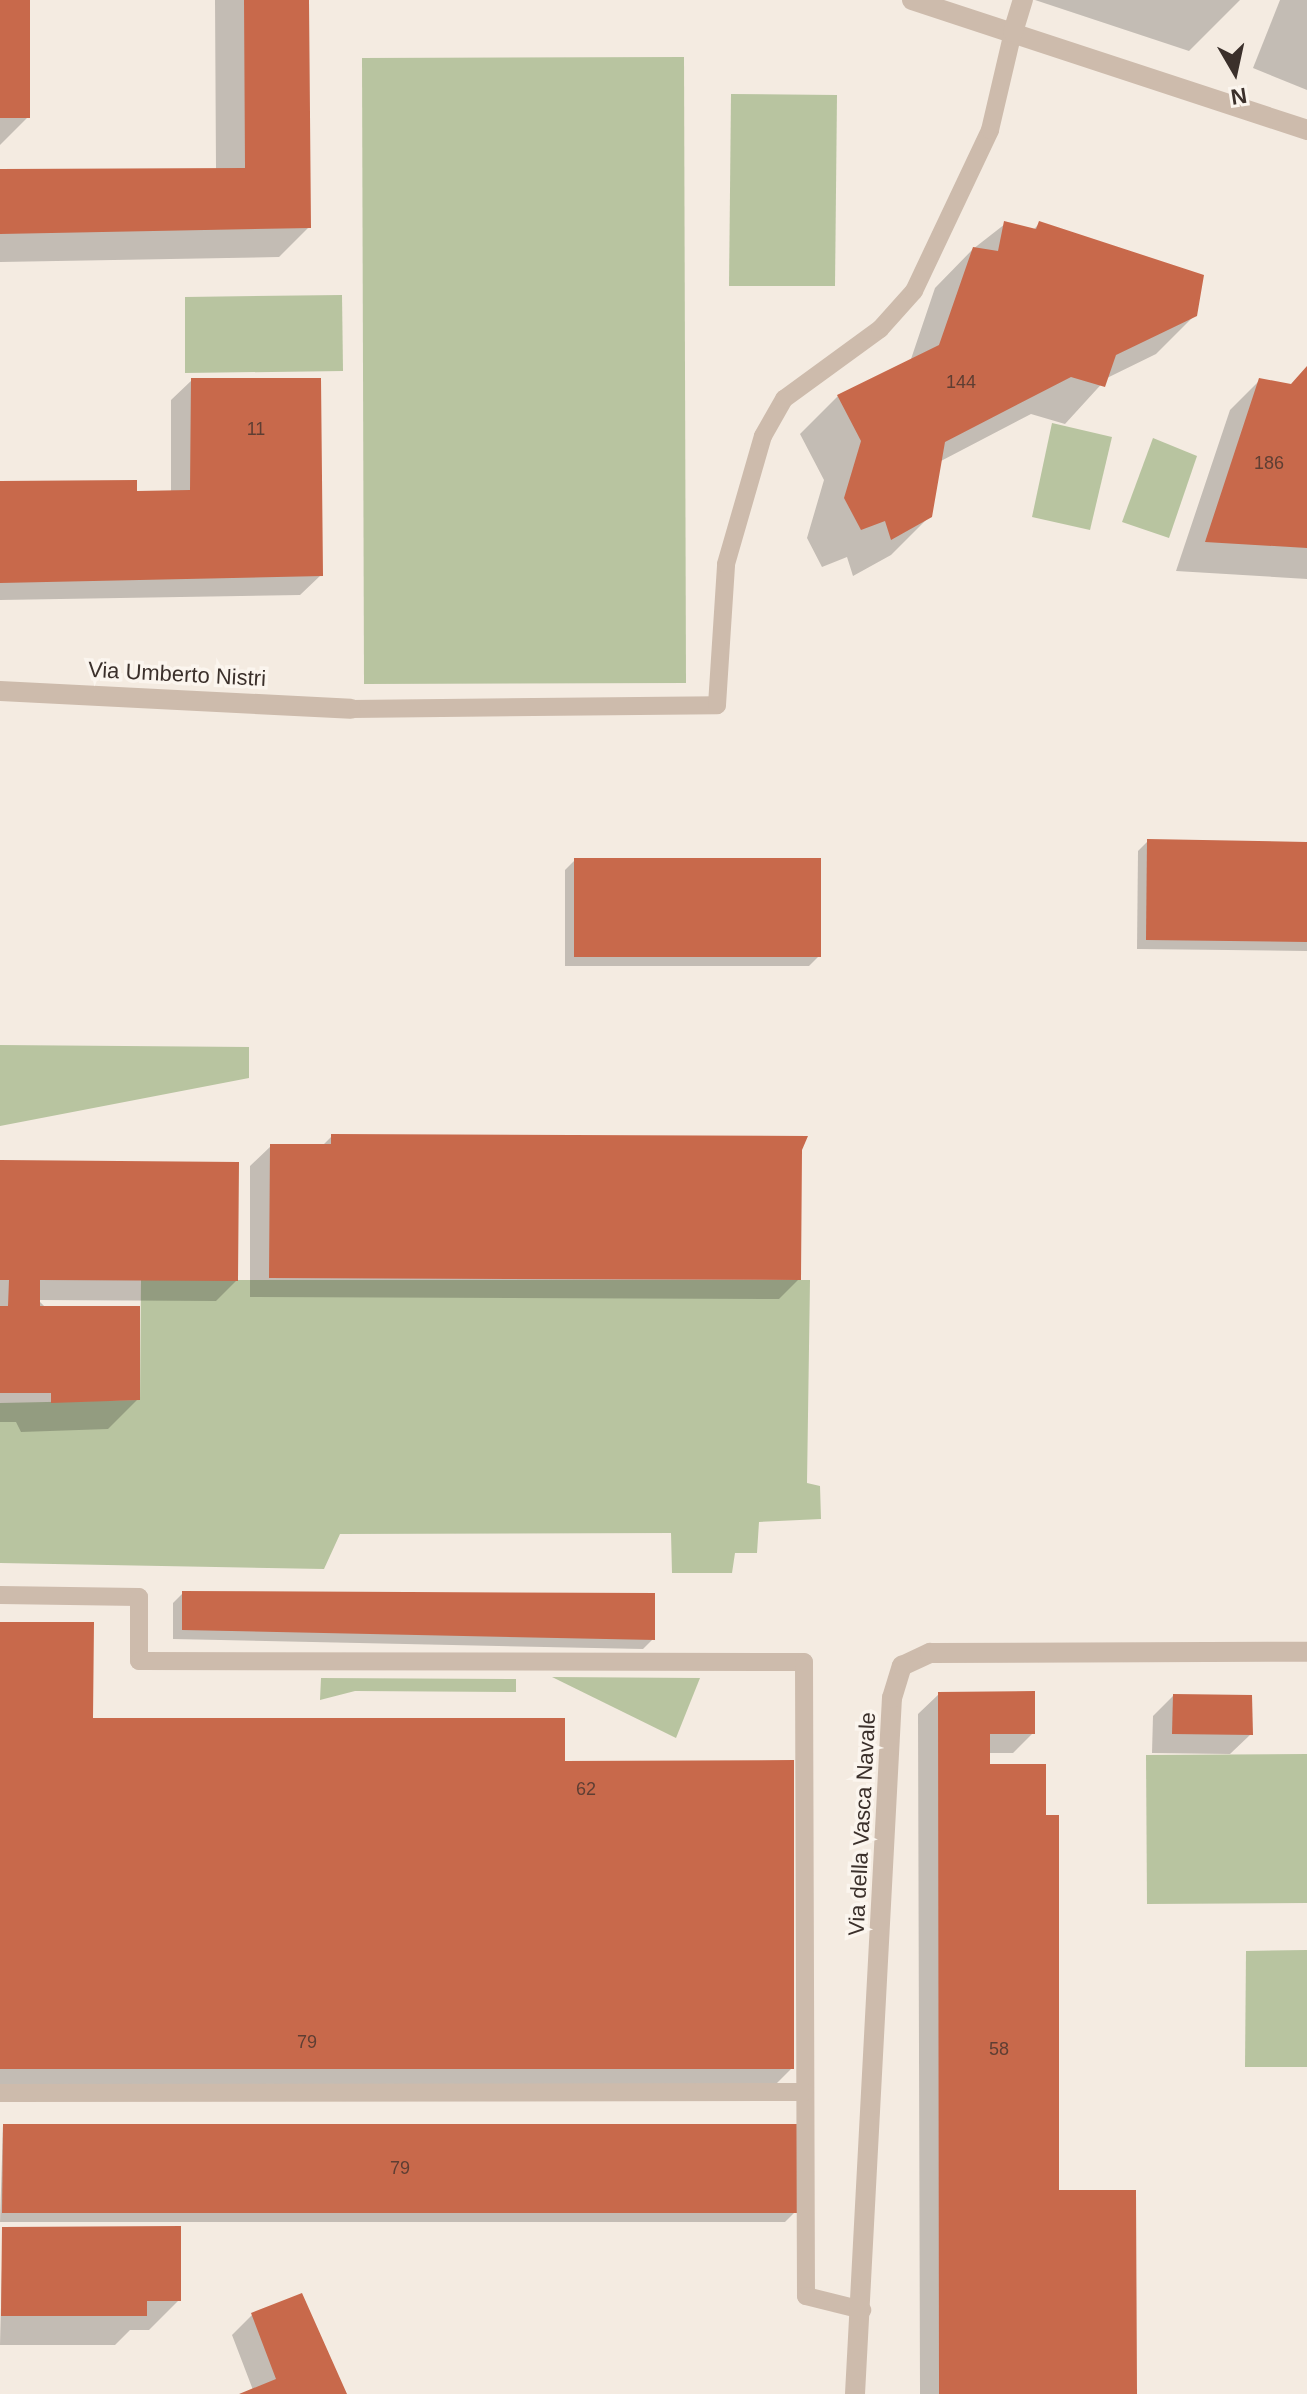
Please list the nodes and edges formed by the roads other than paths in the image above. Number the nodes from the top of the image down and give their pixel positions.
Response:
1 (912, 0) edge
2 (1023, 0) edge
3 (957, 7) edge
4 (1013, 32) junction
5 (1307, 130) edge
6 (0, 691) edge
7 (351, 709) joint
8 (0, 1595) edge
9 (1307, 1652) edge
10 (805, 2092) junction
11 (0, 2093) edge
12 (862, 2310) junction
13 (855, 2394) edge

1 - 3 street
2 - 4 street
3 - 4 street
4 - 5 street
4 - 7 lane
6 - 7 street, Via Umberto Nistri
8 - 10 lane
9 - 12 street, Via della Vasca Navale
10 - 11 lane
10 - 12 lane
12 - 13 street, Via della Vasca Navale

